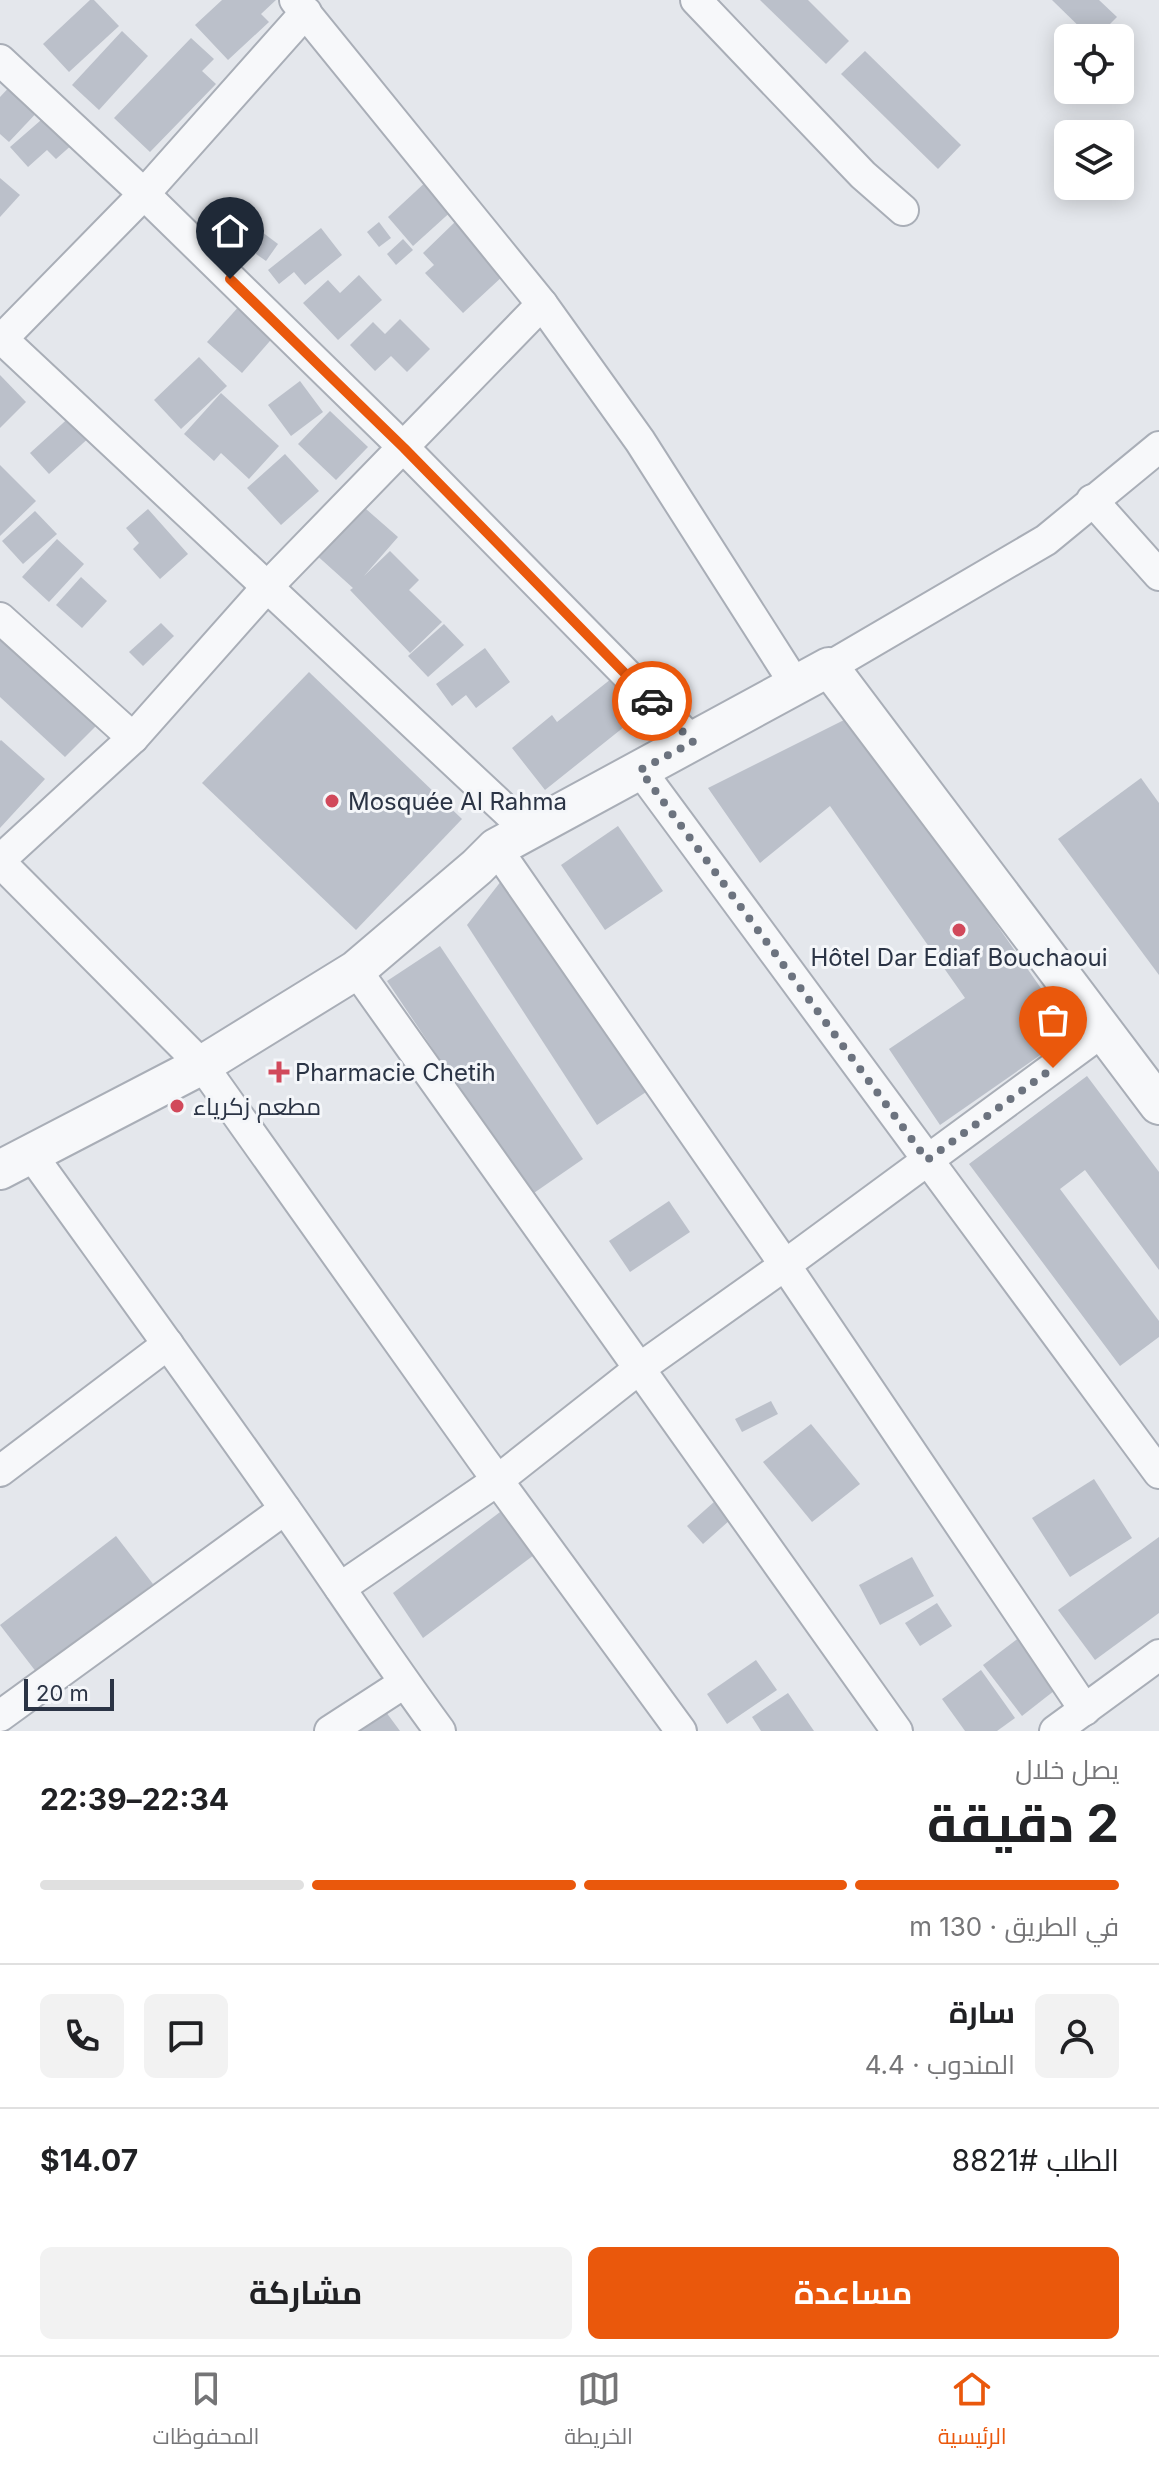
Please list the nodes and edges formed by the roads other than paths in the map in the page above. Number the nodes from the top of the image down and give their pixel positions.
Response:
1 (696, 0) edge
2 (300, 6) edge
3 (0, 60) edge
4 (144, 194) junction
5 (903, 210) dead end
6 (542, 304) junction
7 (1, 339) edge
8 (1159, 447) edge
9 (404, 448) junction
10 (1092, 500) junction
11 (1159, 575) edge
12 (268, 586) junction
13 (0, 618) edge
14 (829, 667) junction
15 (795, 684) junction
16 (133, 738) junction
17 (693, 742) junction
18 (640, 770) junction
19 (512, 839) junction
20 (0, 861) edge
21 (356, 970) junction
22 (1103, 1031) junction
23 (202, 1065) junction
24 (1159, 1105) edge
25 (927, 1160) junction
26 (15, 1162) edge
27 (785, 1265) junction
28 (168, 1344) junction
29 (640, 1368) junction
30 (0, 1471) edge
31 (1159, 1473) edge
32 (498, 1480) junction
33 (285, 1509) junction
34 (340, 1588) junction
35 (1159, 1655) edge
36 (404, 1683) junction
37 (1085, 1710) junction
38 (0, 1716) edge
39 (330, 1731) edge
40 (440, 1731) edge
41 (681, 1731) edge
42 (897, 1731) edge
43 (1055, 1731) edge

1 - 5 street
2 - 4 street
2 - 6 street
3 - 4 street
4 - 7 street
4 - 9 street
6 - 9 street
6 - 15 street
7 - 12 street
8 - 10 street
9 - 12 street
9 - 17 street
10 - 11 street
10 - 14 street
12 - 16 street
12 - 19 street
13 - 16 street
14 - 15 street
14 - 22 street
15 - 17 street
16 - 20 street
17 - 18 street
18 - 19 street
18 - 25 street
19 - 21 street
19 - 27 street
20 - 23 street
21 - 23 street
21 - 29 street
22 - 24 street
22 - 25 street
23 - 26 street
23 - 32 street
25 - 27 street
25 - 31 street
26 - 28 street
27 - 29 street
27 - 37 street
28 - 30 street
28 - 33 street
29 - 32 street
29 - 42 street
32 - 34 street
32 - 41 street
33 - 34 street
33 - 38 street
34 - 36 street
35 - 37 street
36 - 39 street
36 - 40 street
37 - 43 street

